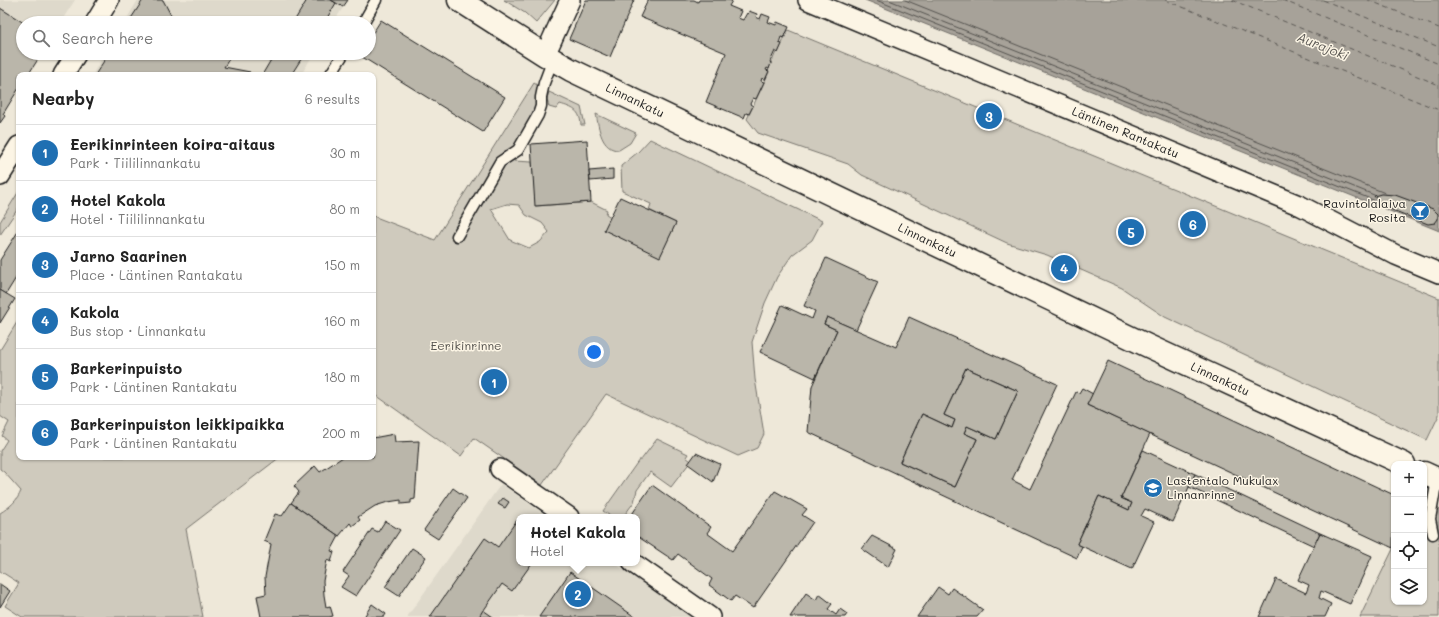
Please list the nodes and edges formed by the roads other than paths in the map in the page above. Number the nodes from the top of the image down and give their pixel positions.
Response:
1 (109, 0) edge
2 (376, 0) edge
3 (459, 0) edge
4 (570, 0) edge
5 (808, 0) edge
6 (99, 16) edge
7 (366, 16) edge
8 (549, 57) junction
9 (72, 60) edge
10 (340, 60) edge
11 (65, 72) edge
12 (332, 72) edge
13 (16, 151) edge
14 (0, 176) edge
15 (457, 236) dead end
16 (1439, 273) edge
17 (1397, 461) edge
18 (500, 469) dead end
19 (1435, 477) edge
20 (564, 514) edge
21 (1433, 534) dead end
22 (637, 566) edge
23 (710, 617) edge

1 - 6 street
2 - 7 lane
3 - 8 street, Linnankatu
4 - 8 street
5 - 16 street, Läntinen Rantakatu
8 - 15 lane
8 - 17 street, Linnankatu
9 - 11 street
10 - 12 lane
13 - 14 street
18 - 20 street
19 - 21 lane
22 - 23 street

